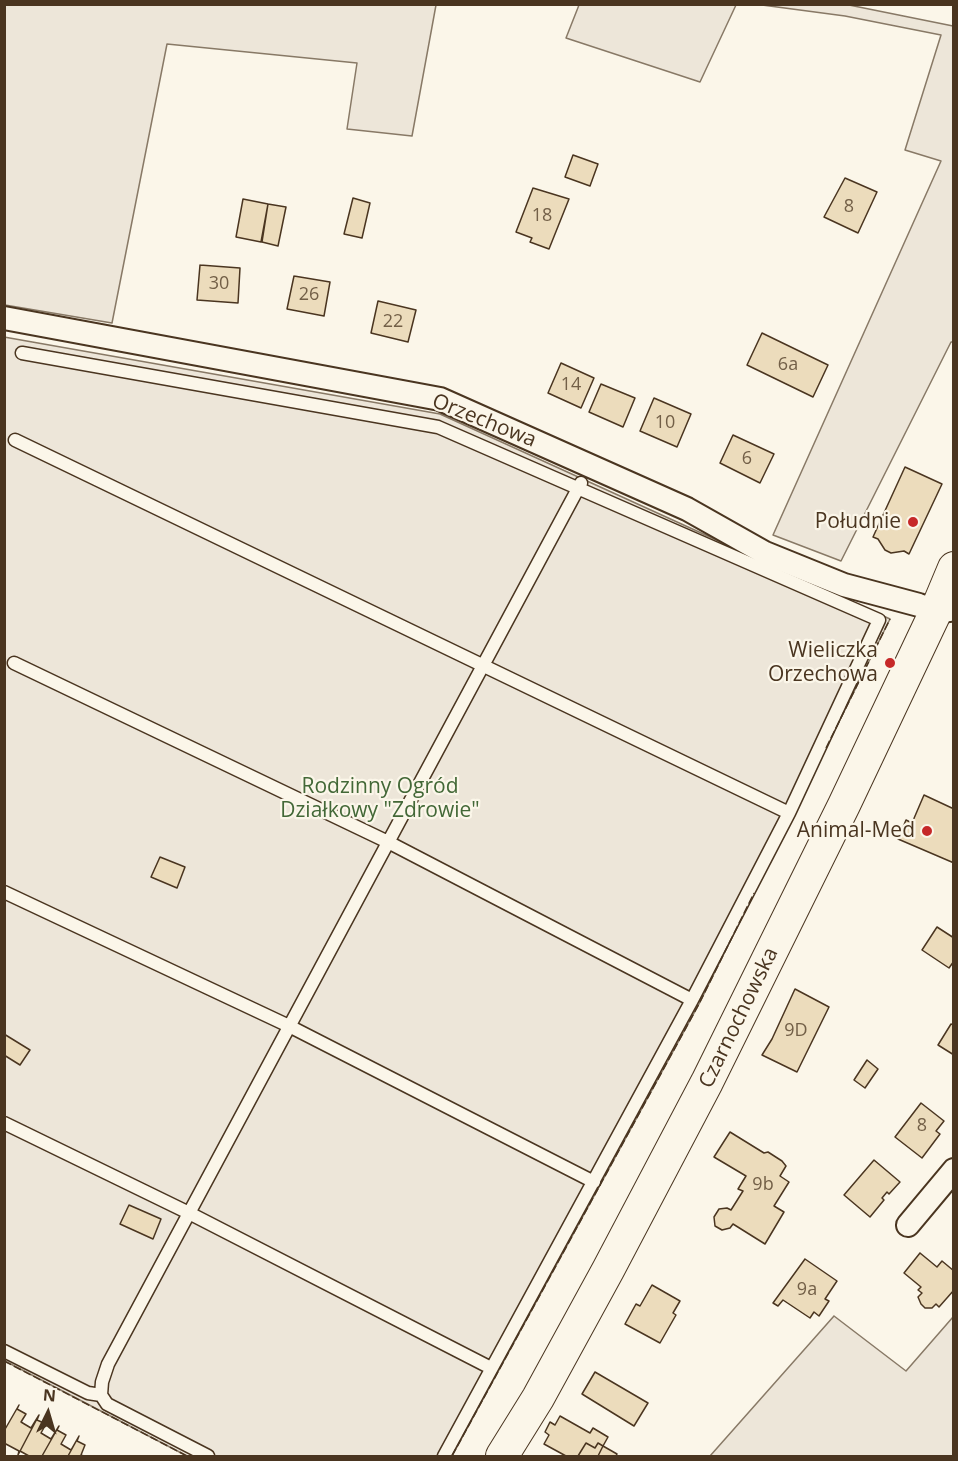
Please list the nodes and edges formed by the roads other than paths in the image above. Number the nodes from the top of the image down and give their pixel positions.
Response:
1 (4, 318) edge
2 (22, 353) dead end
3 (15, 440) dead end
4 (579, 485) junction
5 (954, 568) edge
6 (945, 610) edge
7 (14, 663) dead end
8 (483, 664) junction
9 (789, 813) junction
10 (388, 842) junction
11 (4, 892) edge
12 (692, 1000) junction
13 (289, 1026) junction
14 (4, 1123) edge
15 (954, 1170) edge
16 (594, 1182) junction
17 (189, 1214) junction
18 (908, 1225) dead end
19 (4, 1351) edge
20 (491, 1368) junction
21 (101, 1395) junction
22 (208, 1456) edge
23 (444, 1456) edge
24 (502, 1456) edge

1 - 6 street, Orzechowa
2 - 4 lane
3 - 8 lane
4 - 8 lane
4 - 9 lane
5 - 6 street, Czarnochowska
6 - 24 street, Czarnochowska
7 - 10 lane
8 - 9 lane
8 - 10 lane
9 - 12 lane
10 - 12 lane
10 - 13 lane
11 - 13 lane
12 - 16 lane
13 - 16 lane
13 - 17 lane
14 - 17 lane
15 - 18 street
16 - 20 lane
17 - 20 lane
17 - 21 lane
19 - 21 lane
20 - 23 lane
21 - 22 lane

